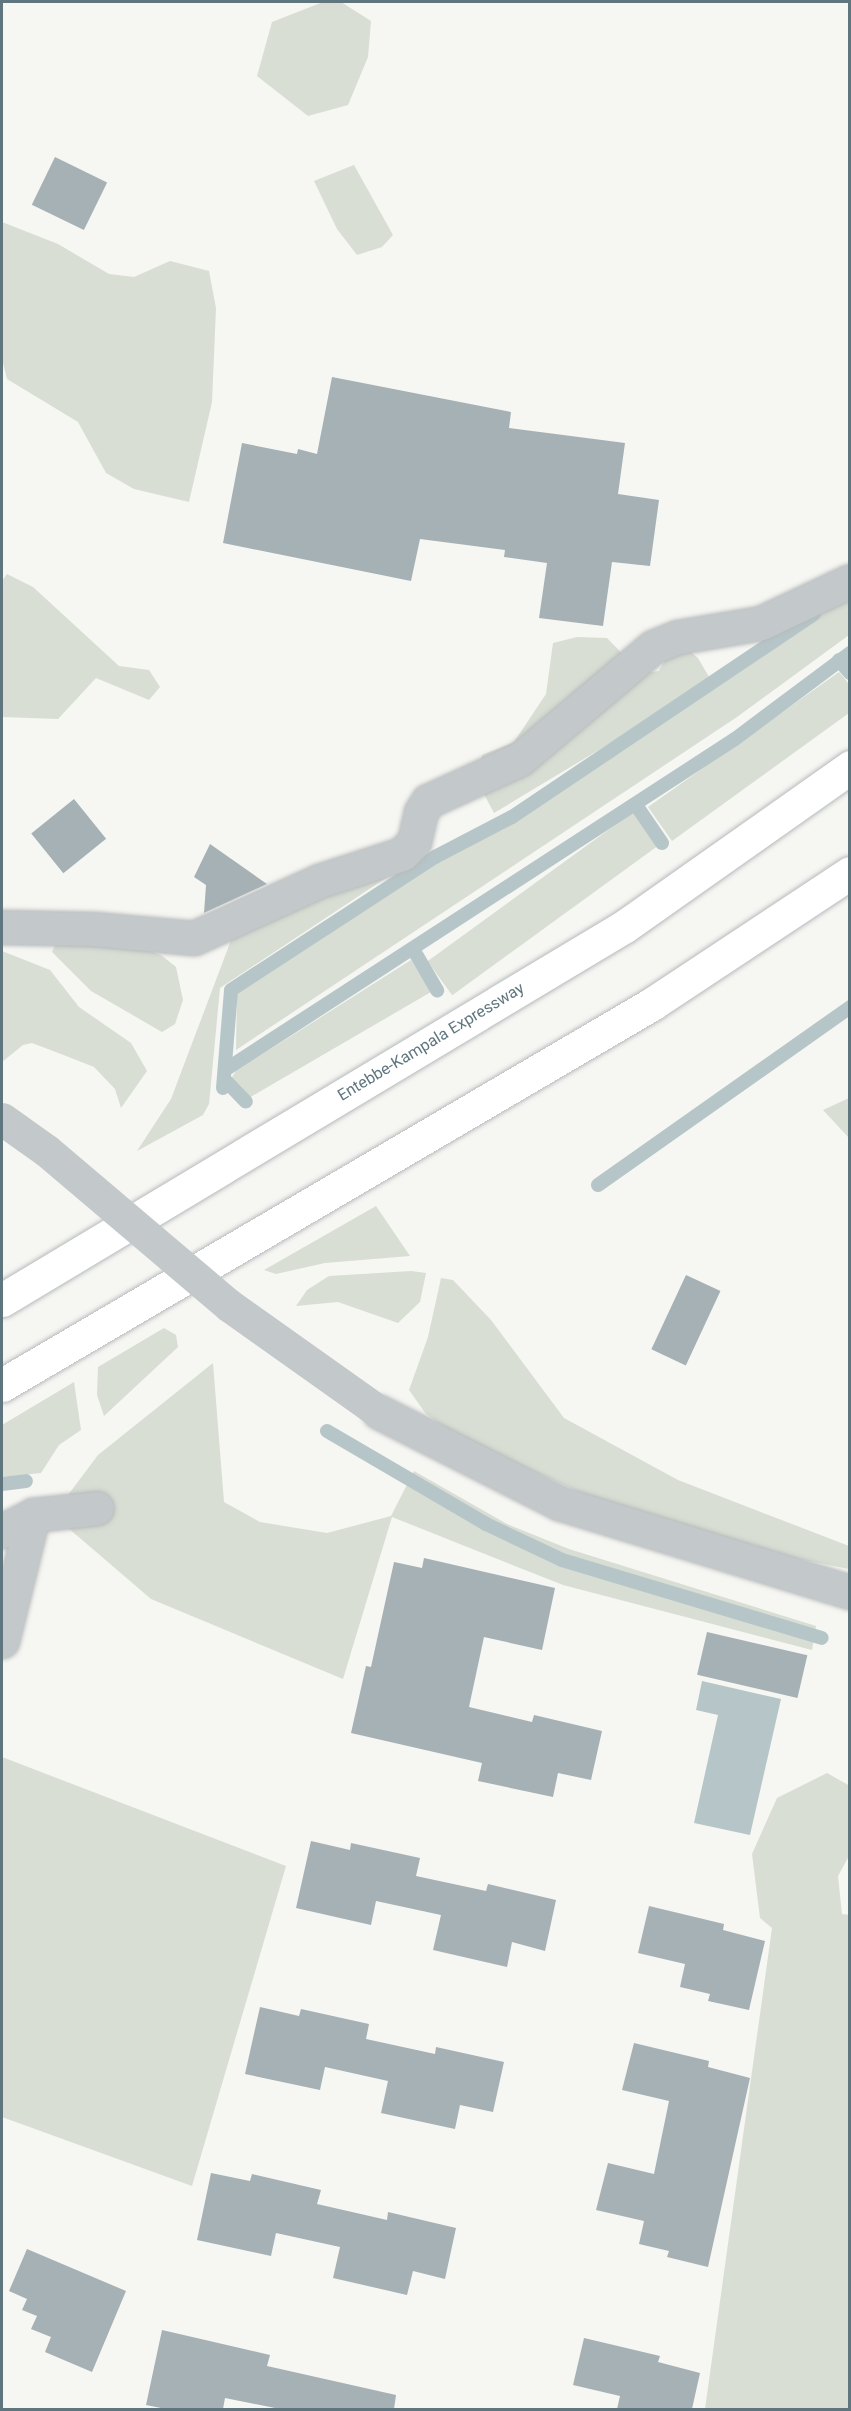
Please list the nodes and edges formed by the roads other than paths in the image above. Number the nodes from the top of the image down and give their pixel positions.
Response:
1 (849, 581) edge
2 (849, 767) edge
3 (849, 873) edge
4 (2, 927) edge
5 (2, 1119) edge
6 (2, 1300) edge
7 (2, 1385) edge
8 (97, 1508) dead end
9 (33, 1515) junction
10 (2, 1531) edge
11 (849, 1592) edge
12 (2, 1641) edge

1 - 4 street
2 - 6 highway, Entebbe-Kampala Expressway
3 - 7 highway
5 - 11 street, bridge
8 - 9 street
9 - 10 street
9 - 12 street

